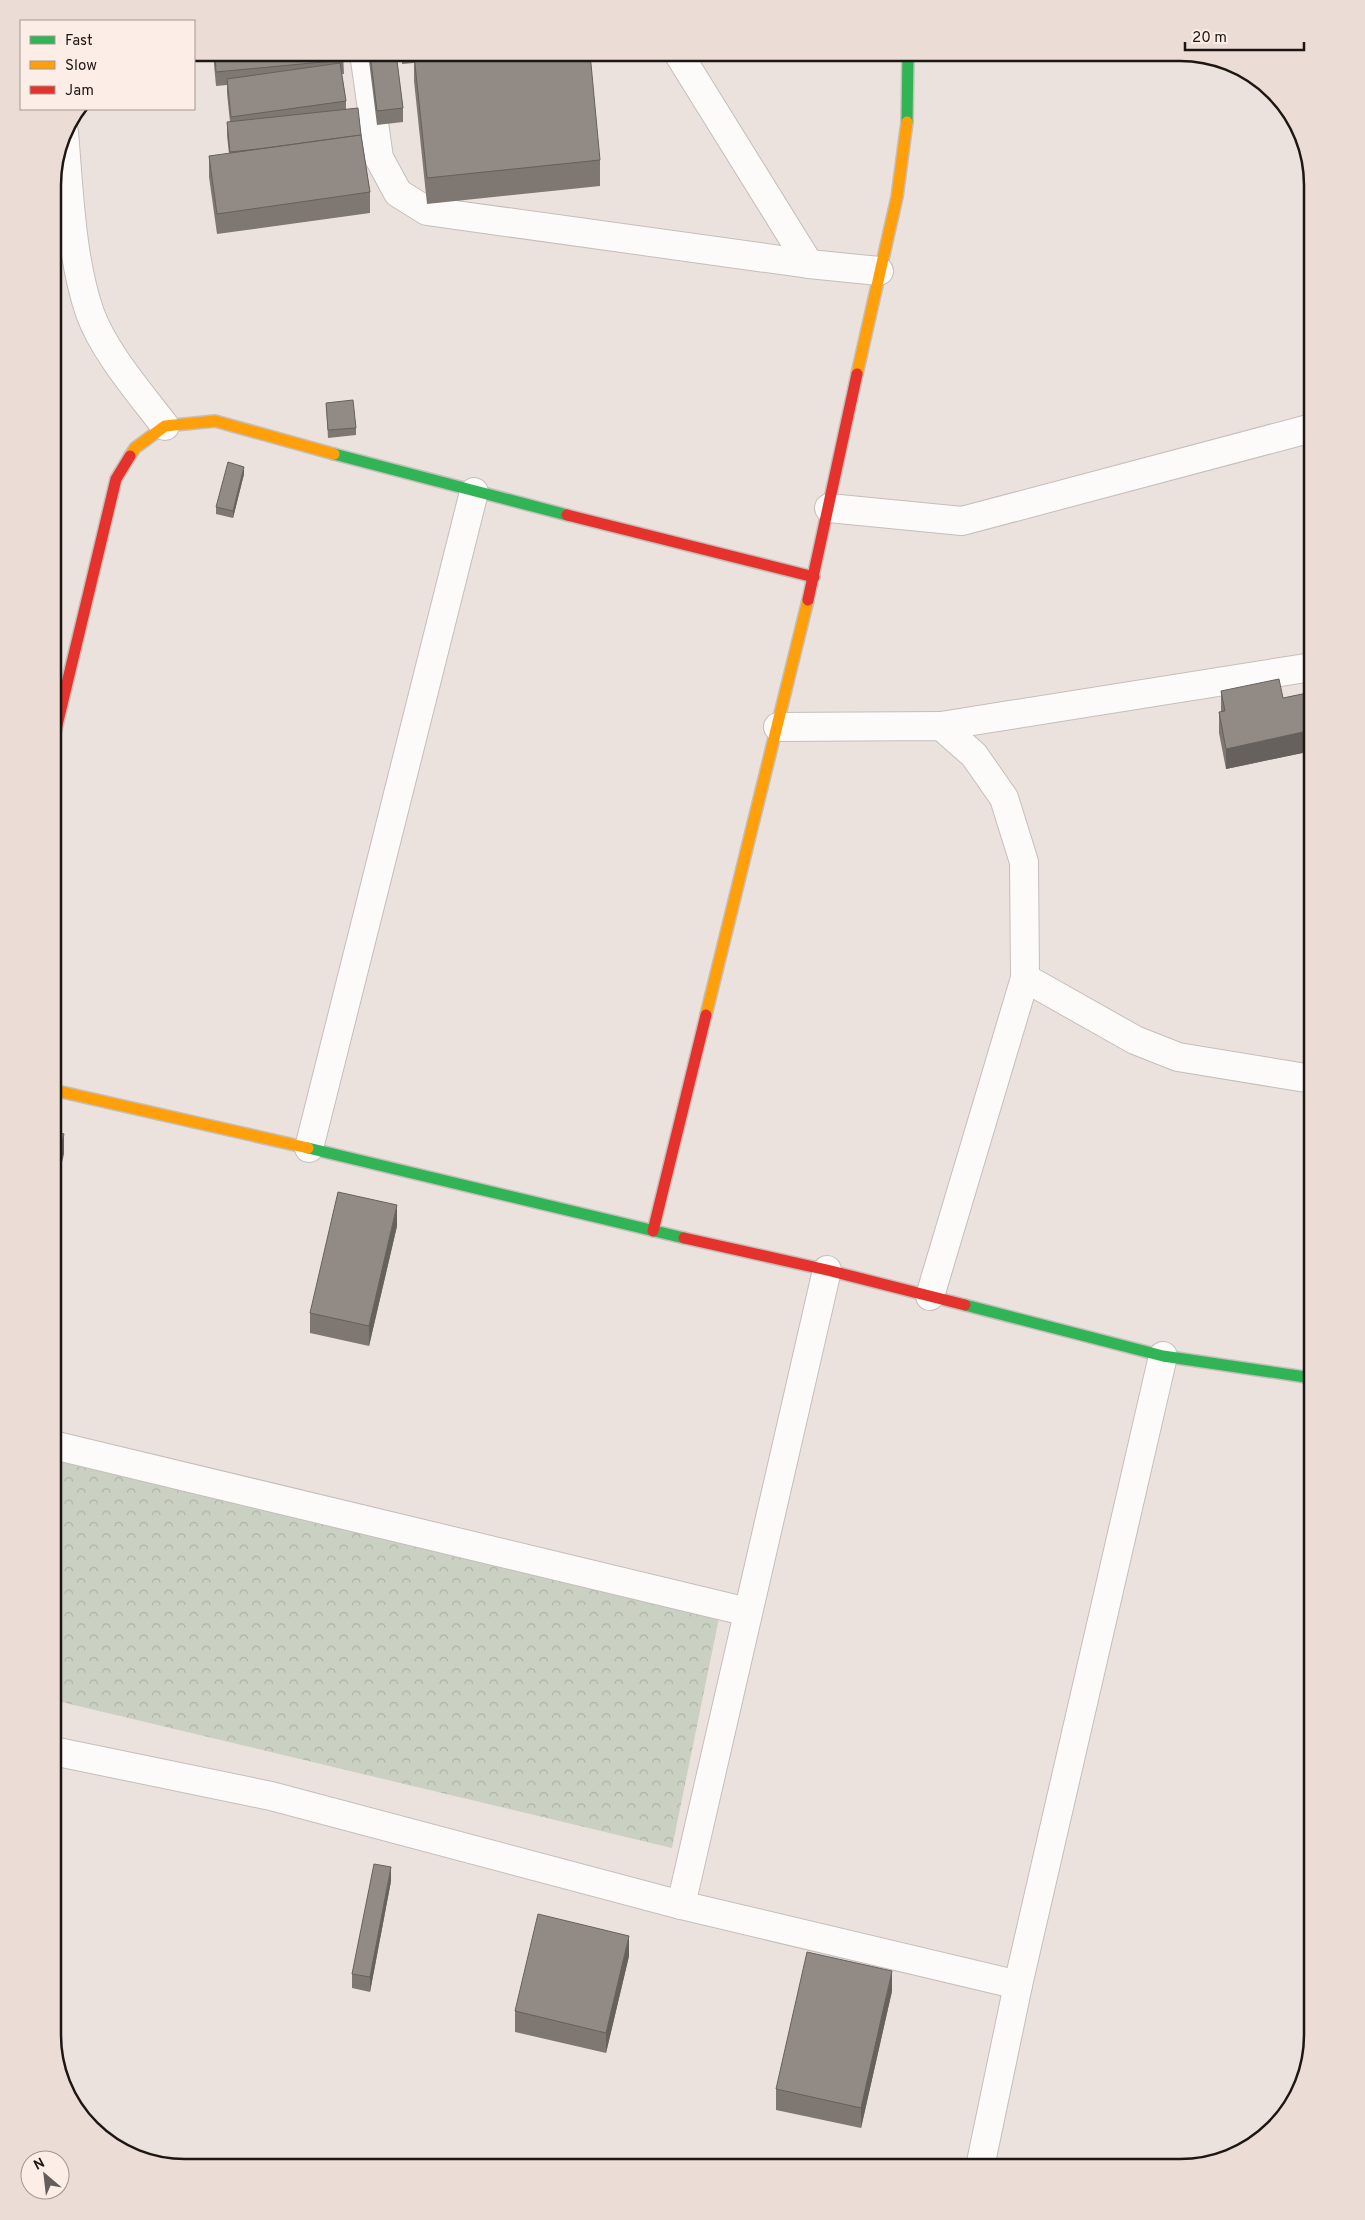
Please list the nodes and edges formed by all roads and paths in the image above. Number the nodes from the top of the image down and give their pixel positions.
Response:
1 (365, 61) edge
2 (683, 61) edge
3 (908, 62) edge
4 (66, 154) edge
5 (809, 264) junction
6 (879, 271) junction
7 (165, 426) junction
8 (1304, 430) edge
9 (474, 492) junction
10 (829, 508) junction
11 (814, 577) junction
12 (1304, 668) edge
13 (62, 706) edge
14 (941, 726) junction
15 (778, 727) junction
16 (1024, 978) junction
17 (1304, 1079) edge
18 (62, 1092) edge
19 (309, 1148) junction
20 (653, 1231) junction
21 (827, 1270) junction
22 (930, 1296) junction
23 (1163, 1356) junction
24 (1304, 1377) edge
25 (61, 1447) edge
26 (748, 1612) junction
27 (61, 1753) edge
28 (681, 1905) junction
29 (1018, 1985) junction
30 (982, 2159) edge

1 - 5 street
2 - 5 street
3 - 6 street
4 - 7 street
5 - 6 street
6 - 10 street
7 - 9 street
7 - 13 street
8 - 10 street
9 - 11 street
9 - 19 street
10 - 11 street
11 - 15 street
12 - 14 street
14 - 15 street
14 - 16 street
15 - 20 street
16 - 17 street
16 - 22 street
18 - 19 street
19 - 20 street
20 - 21 street
21 - 22 street
21 - 26 street
22 - 23 street
23 - 24 street
23 - 29 street
25 - 26 street
26 - 28 street
27 - 28 street
28 - 29 street
29 - 30 street

